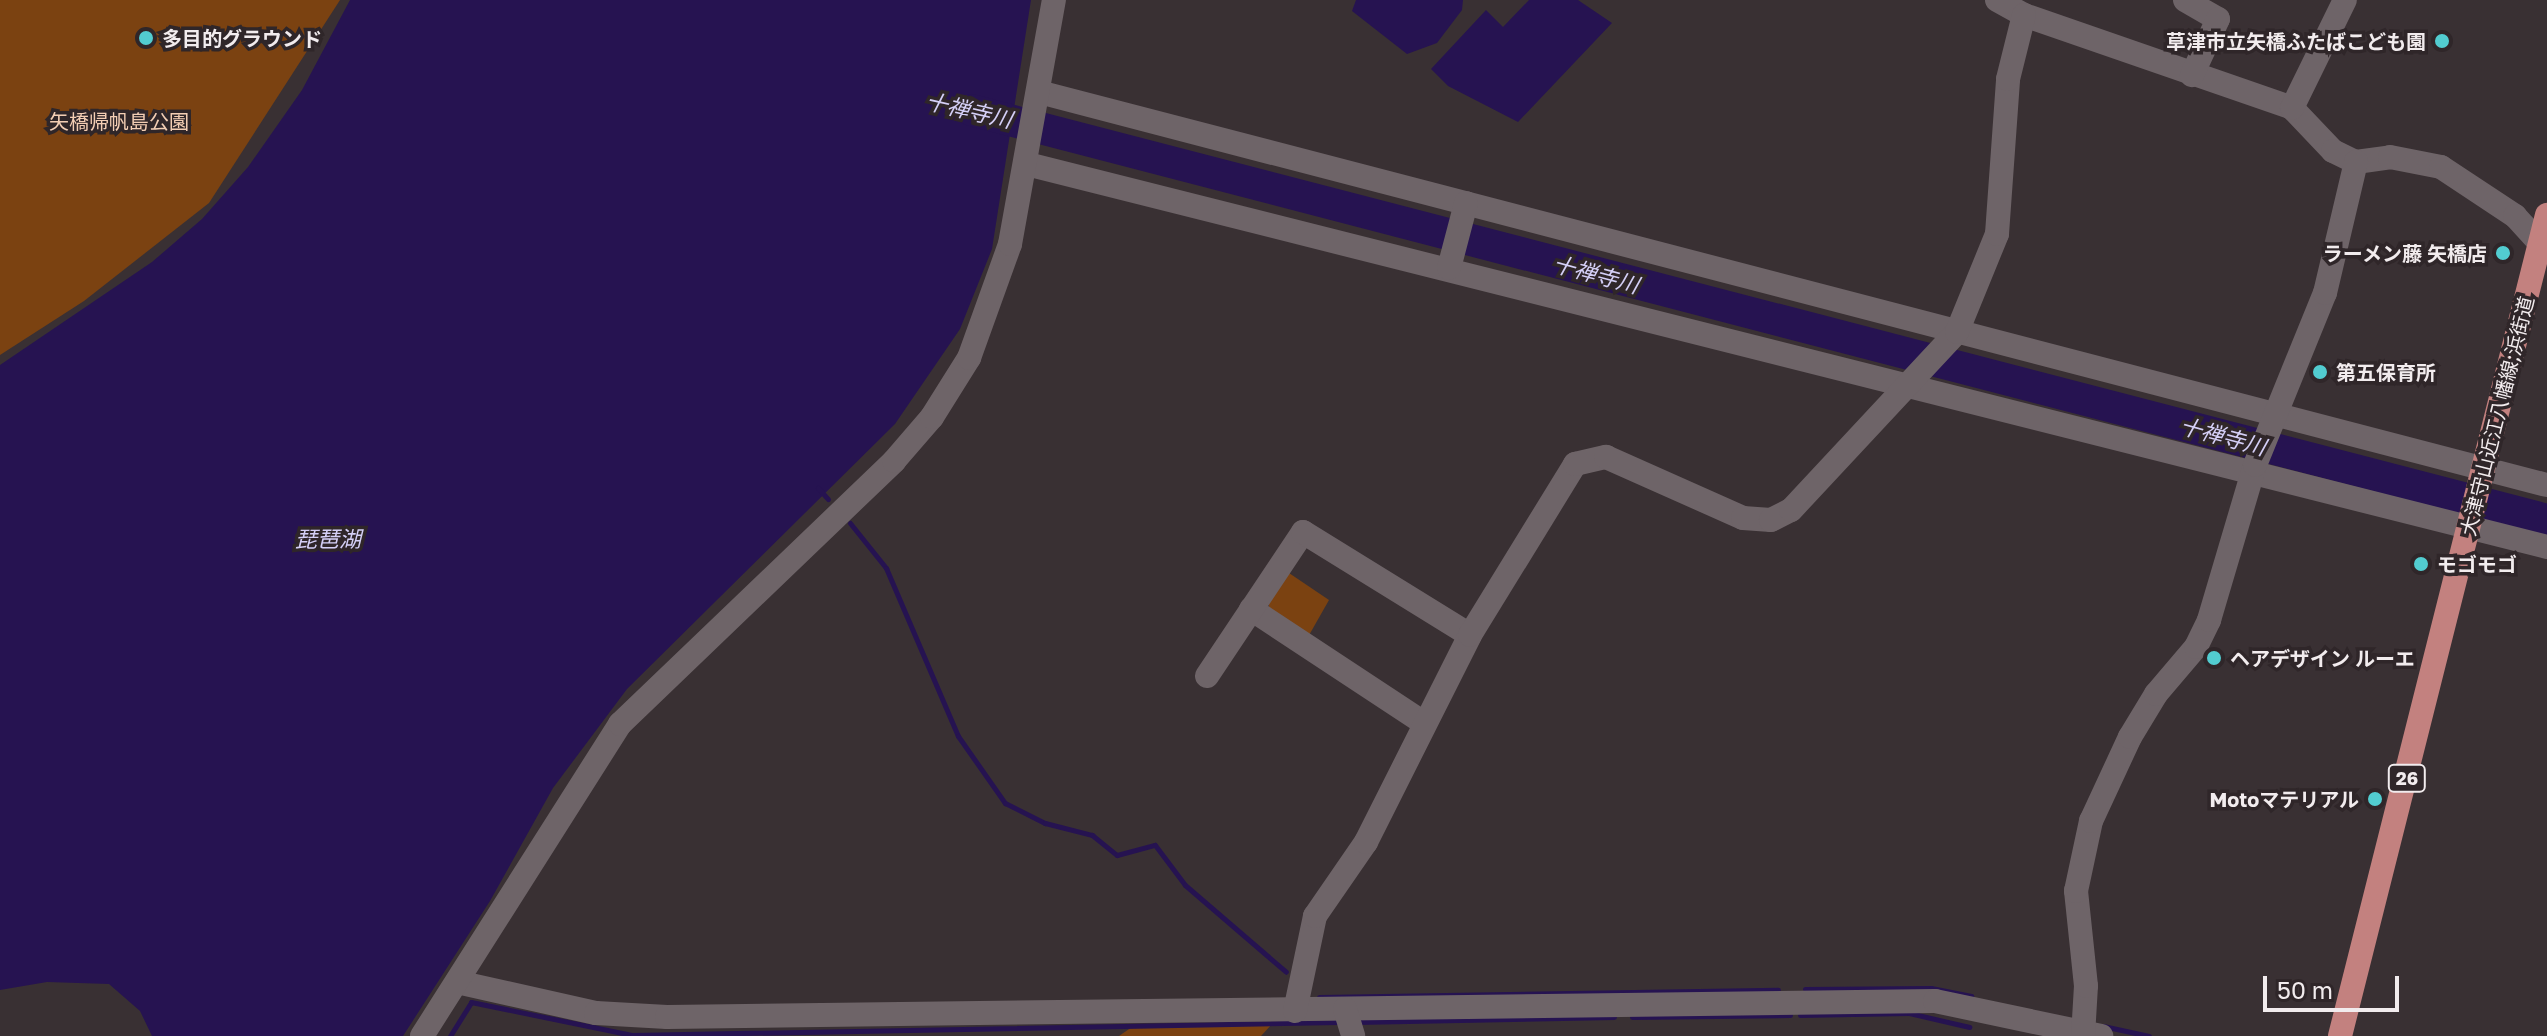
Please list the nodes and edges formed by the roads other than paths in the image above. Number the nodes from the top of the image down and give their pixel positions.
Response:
1 (1054, 0) edge
2 (1997, 0) edge
3 (2185, 0) edge
4 (2345, 0) edge
5 (2024, 15) junction
6 (2192, 75) junction
7 (1039, 96) junction
8 (2292, 108) junction
9 (1028, 159) junction
10 (2356, 162) junction
11 (1464, 208) junction
12 (2547, 215) edge
13 (2543, 247) edge
14 (1450, 264) junction
15 (1954, 336) junction
16 (1915, 382) junction
17 (2272, 418) junction
18 (2254, 468) junction
19 (2482, 471) junction
20 (2547, 485) edge
21 (2470, 523) junction
22 (2547, 547) edge
23 (1251, 609) junction
24 (1470, 635) junction
25 (1207, 676) dead end
26 (1424, 723) junction
27 (457, 982) junction
28 (1345, 1009) junction
29 (1295, 1011) junction
30 (2089, 1035) edge
31 (422, 1036) edge
32 (1353, 1036) edge
33 (2340, 1036) edge

1 - 7 street
2 - 5 street
3 - 6 street
4 - 8 street
5 - 6 street
5 - 15 street
6 - 8 street
7 - 9 street
7 - 11 street
8 - 10 street
9 - 14 street
9 - 27 street
10 - 13 street
10 - 17 street
11 - 14 street
11 - 15 street
12 - 13 main road, 大津守山近江八幡線;浜街道 / 26
13 - 19 main road, 大津守山近江八幡線;浜街道 / 26
14 - 16 street
15 - 16 street
15 - 17 street
16 - 18 street
16 - 24 street
17 - 18 street
17 - 19 street
18 - 21 street
18 - 30 street
19 - 20 street
19 - 21 main road, 大津守山近江八幡線;浜街道 / 26
21 - 22 street
21 - 33 main road, 大津守山近江八幡線;浜街道 / 26
23 - 24 street
23 - 25 street
23 - 26 street
24 - 26 street
26 - 29 street
27 - 29 street
27 - 31 street
28 - 29 street
28 - 30 street
28 - 32 street

